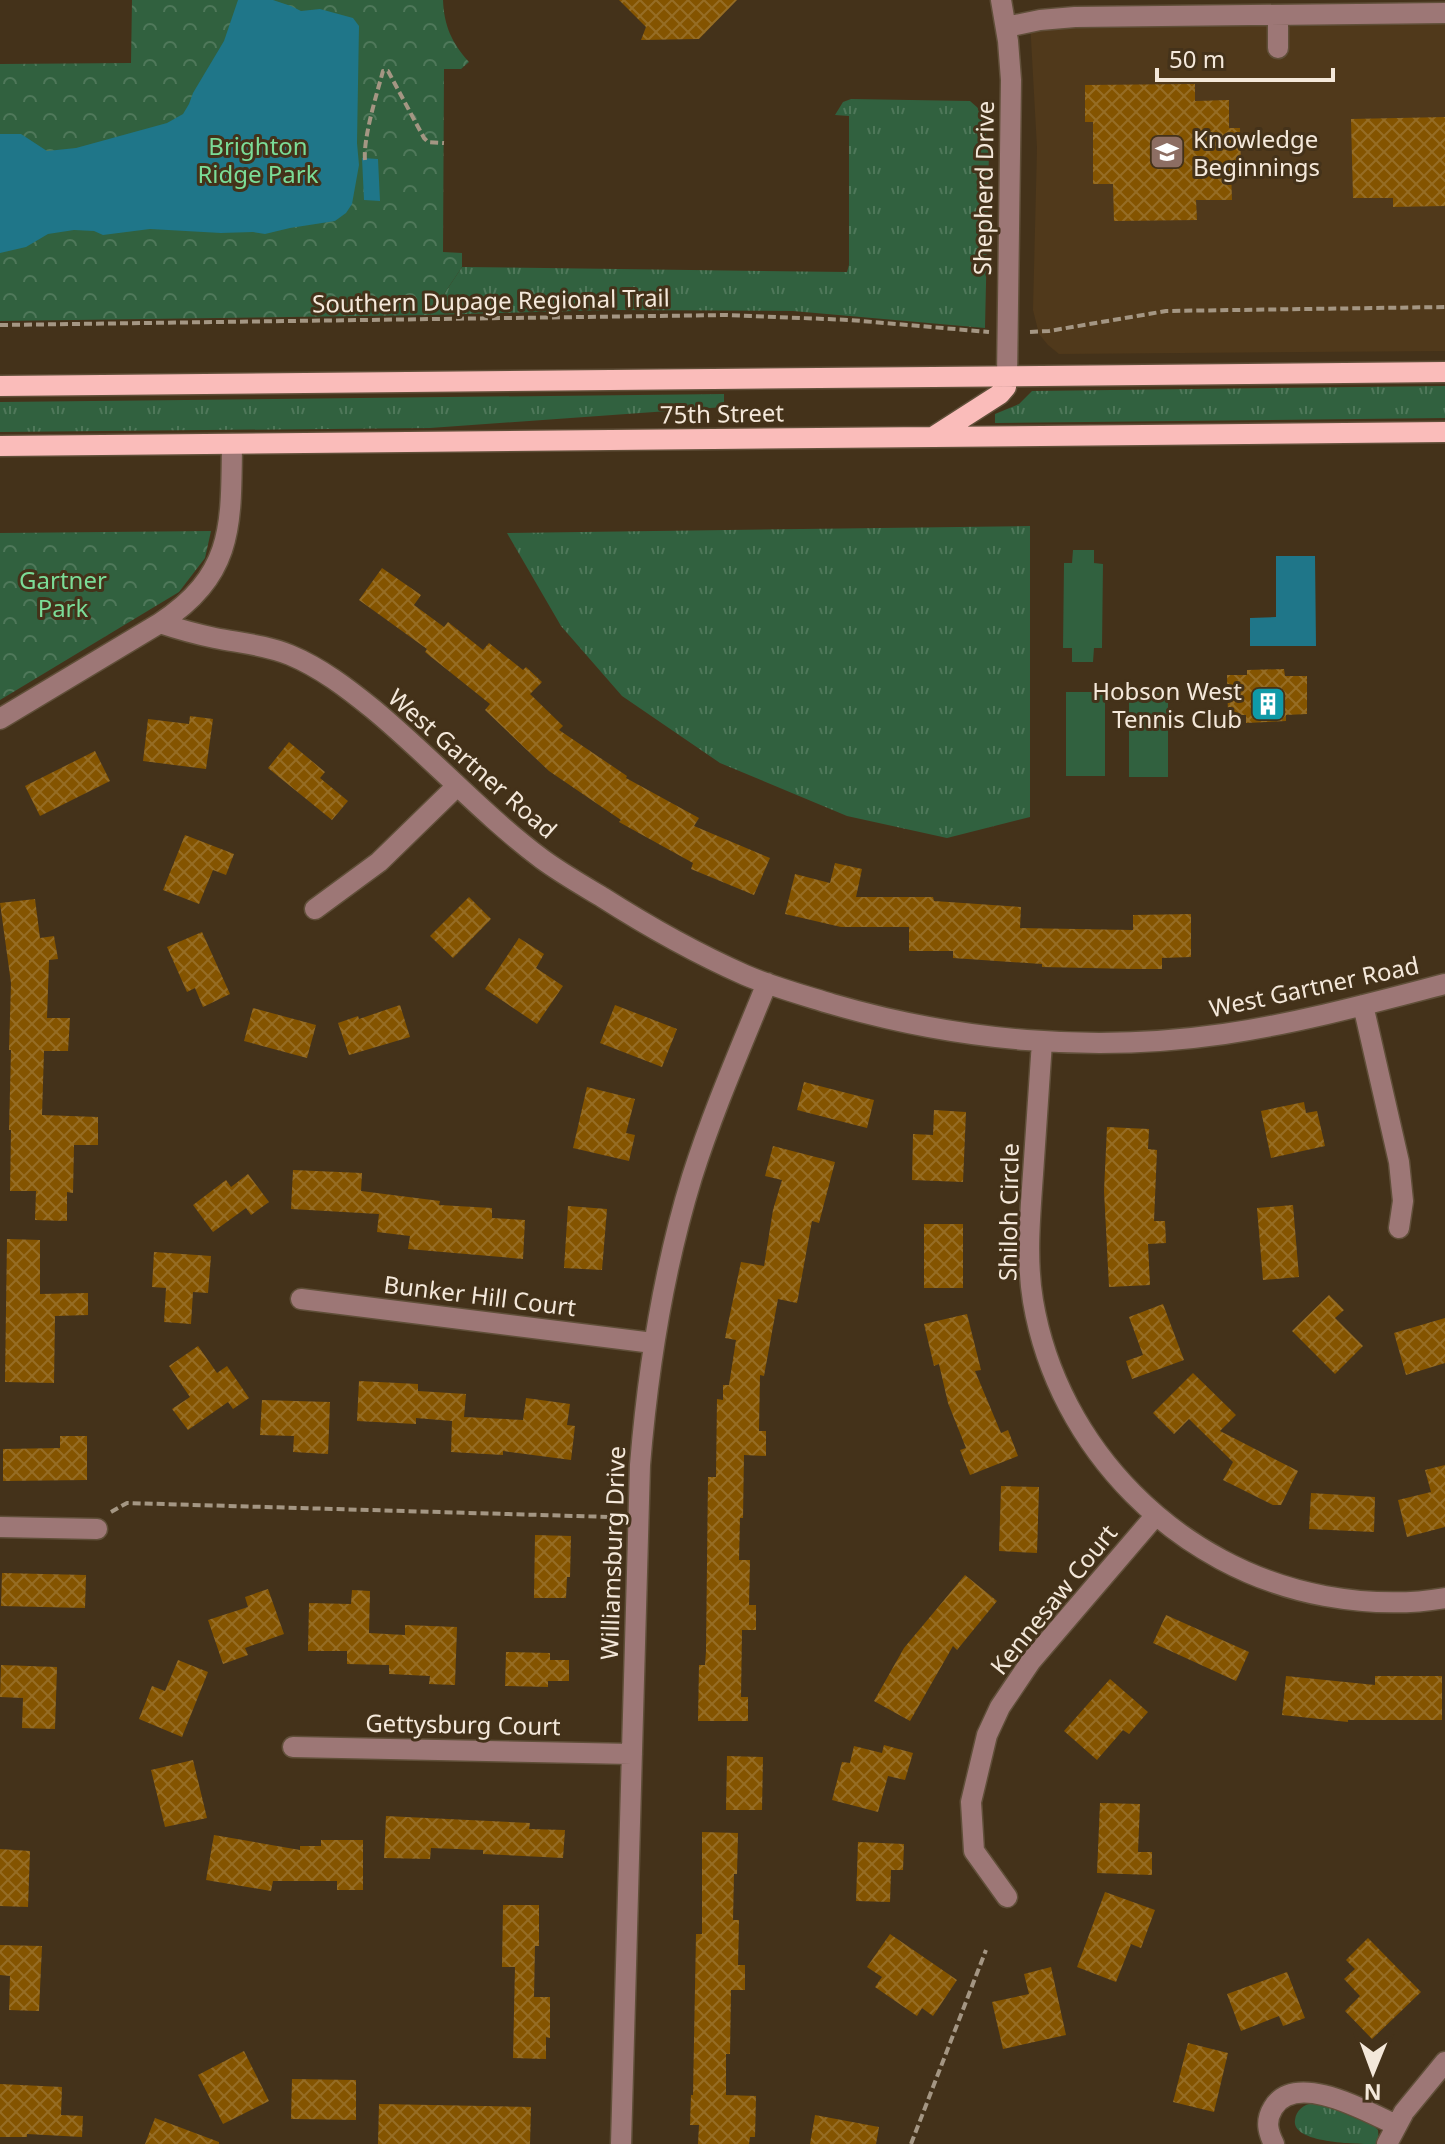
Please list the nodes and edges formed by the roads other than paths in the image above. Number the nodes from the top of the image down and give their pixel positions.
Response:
1 (1001, 0) edge
2 (1445, 13) edge
3 (1278, 15) junction
4 (1006, 27) junction
5 (1278, 48) dead end
6 (1445, 372) edge
7 (1007, 378) junction
8 (0, 386) edge
9 (1445, 432) edge
10 (933, 437) junction
11 (232, 444) junction
12 (0, 446) edge
13 (160, 623) junction
14 (0, 719) edge
15 (457, 786) junction
16 (315, 909) dead end
17 (767, 983) junction
18 (1445, 984) edge
19 (1363, 1005) junction
20 (1042, 1042) junction
21 (1399, 1228) dead end
22 (301, 1299) dead end
23 (653, 1343) junction
24 (1156, 1515) junction
25 (101, 1522) road end
26 (0, 1527) edge
27 (1445, 1598) edge
28 (293, 1747) dead end
29 (632, 1754) junction
30 (1007, 1897) dead end
31 (1445, 2062) edge
32 (1391, 2135) edge
33 (621, 2144) edge
34 (1274, 2144) edge

1 - 4 street, Shepherd Drive
2 - 3 street
3 - 4 street
3 - 5 street
4 - 7 street, Shepherd Drive
6 - 7 main road, 75th Street
7 - 8 main road, 75th Street
7 - 10 main road
9 - 10 main road, 75th Street
10 - 11 main road, 75th Street
11 - 12 main road, 75th Street
11 - 13 street
13 - 14 street
13 - 15 street, West Gartner Road
15 - 16 street
15 - 17 street, West Gartner Road
17 - 20 street, West Gartner Road
17 - 23 street, Williamsburg Drive
18 - 19 street, West Gartner Road
19 - 20 street, West Gartner Road
19 - 21 street
20 - 24 street, Shiloh Circle
22 - 23 street, Bunker Hill Court
23 - 29 street, Williamsburg Drive
24 - 27 street, Shiloh Circle
24 - 30 street, Kennesaw Court
25 - 26 street
28 - 29 street, Gettysburg Court
29 - 33 street, Williamsburg Drive
31 - 32 street
32 - 34 street

